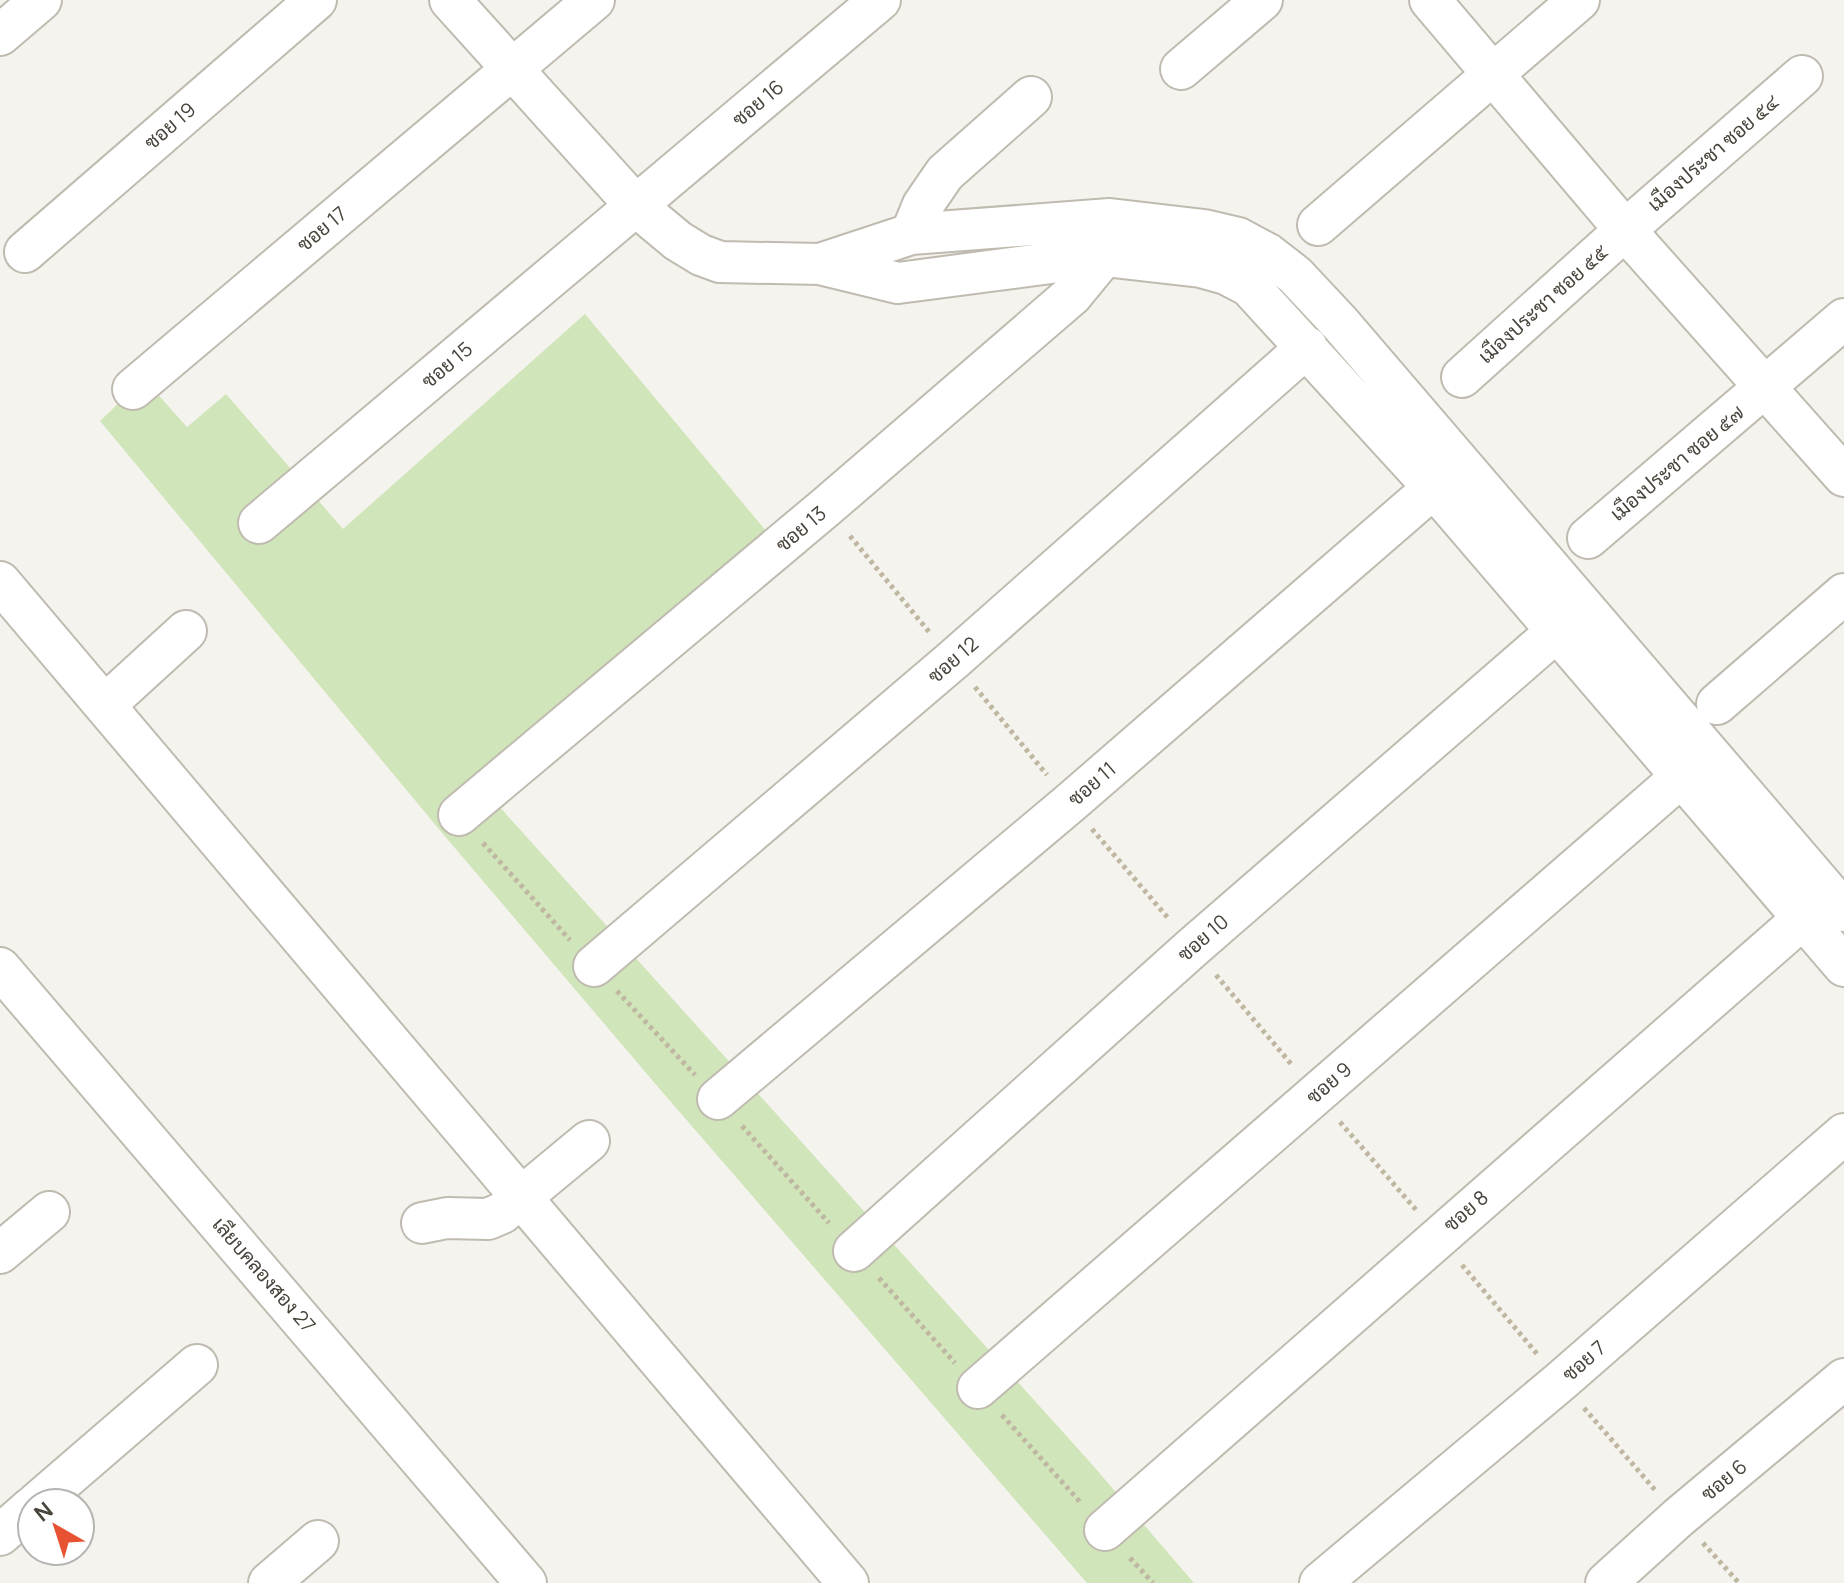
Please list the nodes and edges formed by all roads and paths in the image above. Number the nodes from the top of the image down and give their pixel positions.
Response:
1 (41, 0) edge
2 (316, 0) edge
3 (450, 0) edge
4 (594, 0) edge
5 (880, 0) edge
6 (1262, 0) edge
7 (1430, 0) edge
8 (1579, 0) edge
9 (0, 35) edge
10 (1181, 69) dead end
11 (510, 70) junction
12 (1491, 73) junction
13 (1802, 76) dead end
14 (1031, 97) dead end
15 (636, 206) junction
16 (1318, 225) dead end
17 (1625, 230) junction
18 (911, 234) junction
19 (1107, 238) junction
20 (25, 252) dead end
21 (820, 264) junction
22 (1844, 319) edge
23 (1307, 347) junction
24 (1462, 377) dead end
25 (1766, 387) junction
26 (133, 389) dead end
27 (1448, 476) junction
28 (1844, 476) edge
29 (826, 507) junction
30 (259, 523) dead end
31 (1588, 538) dead end
32 (0, 582) edge
33 (1844, 594) edge
34 (186, 631) dead end
35 (1557, 631) junction
36 (953, 660) junction
37 (1717, 704) dead end
38 (105, 705) junction
39 (1681, 777) junction
40 (1070, 803) junction
41 (459, 815) joint
42 (1826, 908) edge
43 (1193, 947) junction
44 (594, 966) junction
45 (1844, 966) edge
46 (0, 968) edge
47 (1317, 1094) junction
48 (718, 1099) junction
49 (1844, 1134) edge
50 (589, 1141) dead end
51 (522, 1196) junction
52 (49, 1212) dead end
53 (422, 1223) dead end
54 (1438, 1236) junction
55 (854, 1251) junction
56 (0, 1253) edge
57 (197, 1365) dead end
58 (1844, 1379) edge
59 (1561, 1381) junction
60 (978, 1388) junction
61 (56, 1487) edge
62 (1679, 1517) junction
63 (16, 1521) edge
64 (1105, 1530) junction
65 (0, 1535) edge
66 (318, 1541) dead end
67 (269, 1583) edge
68 (526, 1583) edge
69 (848, 1583) edge
70 (1153, 1583) edge
71 (1320, 1583) edge
72 (1606, 1583) edge
73 (1739, 1583) edge

1 - 9 street
2 - 20 street, ซอย 19
3 - 11 street
4 - 11 street, ซอย 17
5 - 15 street, ซอย 16
6 - 10 street
7 - 12 street
8 - 12 street
11 - 15 street
11 - 26 street, ซอย 17
12 - 16 street
12 - 17 street
13 - 17 street, เมืองประชา ซอย ๕๔
14 - 18 street
15 - 21 street
15 - 30 street, ซอย 15
17 - 24 street, เมืองประชา ซอย ๕๕
17 - 25 street
18 - 19 street
18 - 21 street
19 - 21 street
19 - 23 street
19 - 27 street
19 - 29 street, ซอย 13
22 - 25 street, เมืองประชา ซอย ๕๗
23 - 27 street
23 - 36 street, ซอย 12
25 - 28 street
25 - 31 street, เมืองประชา ซอย ๕๗
27 - 35 street
27 - 40 street, ซอย 11
27 - 42 street
29 - 36 path
29 - 41 street, ซอย 13
32 - 38 street
33 - 37 street
34 - 38 street
35 - 39 street
35 - 43 street, ซอย 10
36 - 40 path
36 - 44 street, ซอย 12
38 - 51 street
39 - 42 street
39 - 47 street, ซอย 9
40 - 43 path
40 - 48 street, ซอย 11
41 - 44 path
42 - 45 street
42 - 54 street, ซอย 8
43 - 47 path
43 - 55 street, ซอย 10
44 - 48 path
46 - 68 street, เลียบคลองสอง 27
47 - 54 path
47 - 60 street, ซอย 9
48 - 55 path
49 - 59 street, ซอย 7
50 - 51 street
51 - 53 street
51 - 69 street
52 - 56 street
54 - 59 path
54 - 64 street, ซอย 8
55 - 60 path
57 - 61 street
58 - 62 street, ซอย 6
59 - 62 path
59 - 71 street, ซอย 7
60 - 64 path
62 - 72 street, ซอย 6
62 - 73 path
63 - 65 street
64 - 70 path
66 - 67 street

